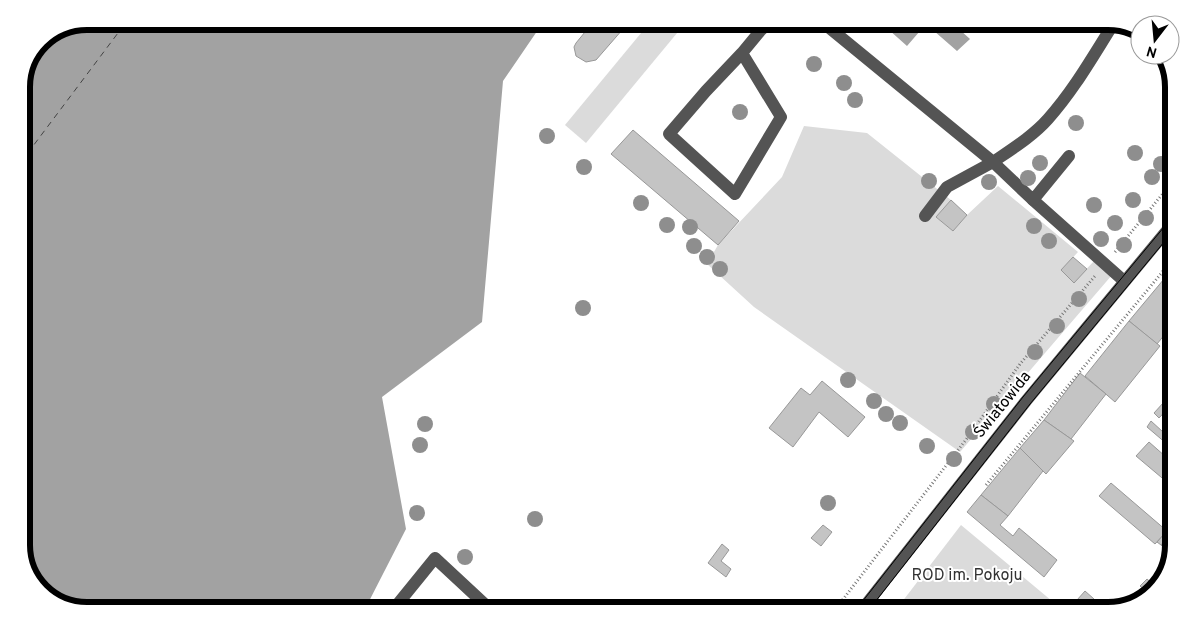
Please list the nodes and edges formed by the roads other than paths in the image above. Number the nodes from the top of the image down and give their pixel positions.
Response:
1 (761, 30) edge
2 (832, 30) edge
3 (1109, 30) edge
4 (742, 53) junction
5 (1069, 156) dead end
6 (993, 162) junction
7 (1033, 200) junction
8 (925, 216) dead end
9 (1165, 233) edge
10 (1124, 282) junction
11 (399, 602) edge
12 (482, 602) edge
13 (868, 602) edge

1 - 4 street
2 - 6 street
3 - 6 street
4 - 4 street
5 - 7 street
6 - 7 street
6 - 8 street
7 - 10 street
9 - 10 street, Światowida
10 - 13 street, Światowida
11 - 12 street

